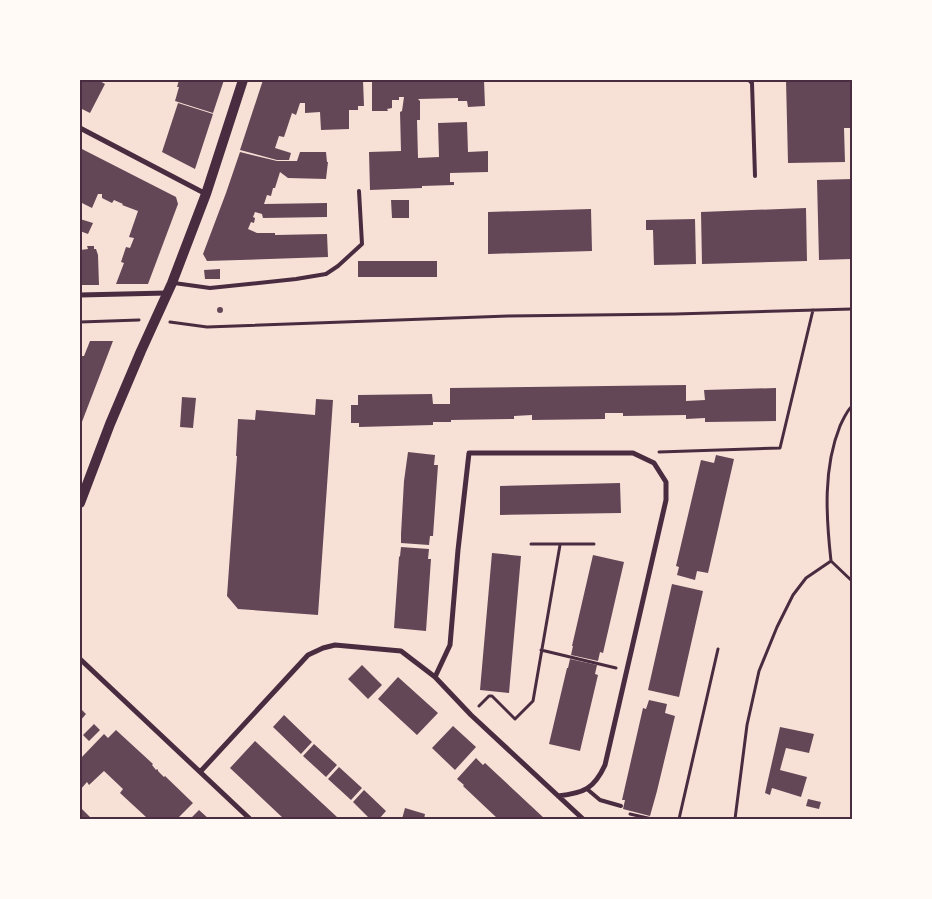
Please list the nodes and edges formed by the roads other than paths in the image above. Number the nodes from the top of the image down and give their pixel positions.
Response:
1 (243, 80) edge
2 (749, 80) edge
3 (80, 128) edge
4 (755, 176) dead end
5 (359, 190) dead end
6 (206, 194) junction
7 (172, 283) junction
8 (168, 294) junction
9 (80, 295) edge
10 (80, 503) edge
11 (80, 658) edge
12 (435, 677) junction
13 (200, 772) junction
14 (587, 789) junction
15 (558, 796) junction
16 (622, 806) road end
17 (250, 819) edge
18 (583, 819) edge

1 - 6 main road
2 - 4 lane
3 - 6 street
5 - 7 lane
6 - 7 main road
7 - 8 main road
8 - 9 street
8 - 10 main road
11 - 13 street
12 - 13 street
12 - 14 street
12 - 15 street
13 - 17 street
14 - 15 street
14 - 16 lane
15 - 18 street

